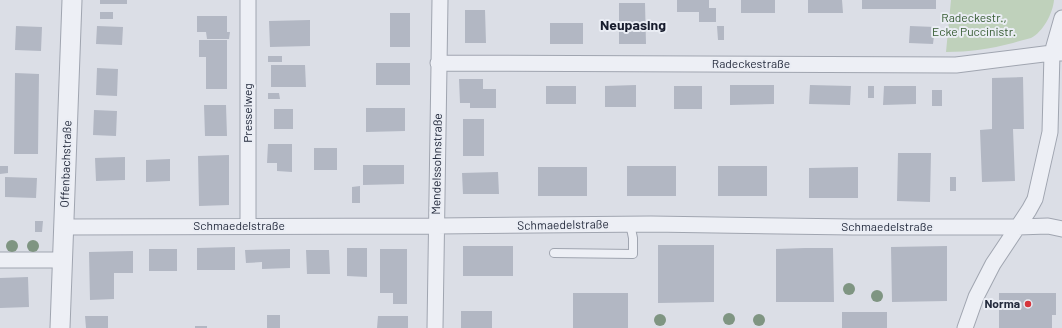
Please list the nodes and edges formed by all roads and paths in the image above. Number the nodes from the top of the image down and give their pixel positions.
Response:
1 (72, 0) edge
2 (248, 0) edge
3 (440, 0) edge
4 (1062, 18) edge
5 (1057, 53) edge
6 (438, 63) junction
7 (630, 224) junction
8 (248, 226) junction
9 (437, 226) junction
10 (64, 227) junction
11 (1018, 227) junction
12 (1062, 229) edge
13 (554, 254) dead end
14 (0, 260) edge
15 (63, 260) junction
16 (60, 328) edge
17 (435, 328) edge
18 (965, 328) edge

1 - 10 street, Offenbachstraße
2 - 8 street, Presselweg
3 - 6 street, Mendelssohnstraße
4 - 5 street
5 - 6 street, Radeckestraße
5 - 11 street
6 - 9 street, Mendelssohnstraße
7 - 9 street, Schmaedelstraße
7 - 11 street, Schmaedelstraße
7 - 13 lane
8 - 9 street, Schmaedelstraße
8 - 10 street, Schmaedelstraße
9 - 17 street, Mendelssohnstraße
10 - 15 street, Offenbachstraße
11 - 12 street, Schmaedelstraße
11 - 18 street
14 - 15 street
15 - 16 street, Offenbachstraße

